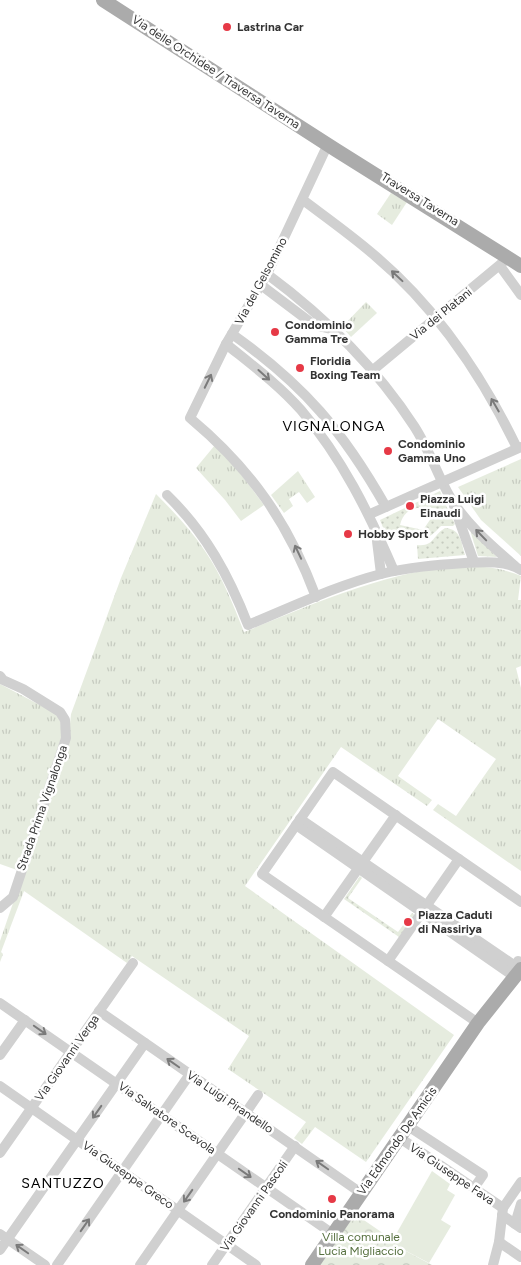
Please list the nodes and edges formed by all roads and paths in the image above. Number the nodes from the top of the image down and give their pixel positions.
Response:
1 (103, 0) edge
2 (328, 144) junction
3 (303, 200) junction
4 (504, 262) junction
5 (521, 266) edge
6 (267, 274) junction
7 (261, 285) junction
8 (521, 295) edge
9 (436, 318) junction
10 (336, 331) junction
11 (232, 334) junction
12 (226, 344) junction
13 (373, 370) junction
14 (288, 378) junction
15 (278, 388) junction
16 (340, 435) junction
17 (327, 444) junction
18 (519, 447) edge
19 (443, 482) junction
20 (168, 495) dead end
21 (451, 498) junction
22 (386, 507) junction
23 (370, 514) junction
24 (376, 530) junction
25 (474, 562) junction
26 (519, 568) edge
27 (394, 571) junction
28 (380, 574) junction
29 (316, 597) junction
30 (0, 676) edge
31 (396, 815) junction
32 (298, 822) junction
33 (459, 859) junction
34 (360, 866) junction
35 (521, 902) edge
36 (0, 908) edge
37 (424, 910) junction
38 (324, 917) junction
39 (388, 961) junction
40 (133, 963) dead end
41 (518, 966) edge
42 (0, 1002) edge
43 (99, 1011) junction
44 (25, 1020) junction
45 (480, 1020) junction
46 (145, 1043) junction
47 (71, 1052) junction
48 (0, 1055) edge
49 (190, 1074) junction
50 (117, 1083) junction
51 (0, 1086) edge
52 (258, 1095) dead end
53 (32, 1108) junction
54 (246, 1113) junction
55 (162, 1116) junction
56 (414, 1130) junction
57 (77, 1140) junction
58 (406, 1142) junction
59 (295, 1146) junction
60 (0, 1153) edge
61 (217, 1154) junction
62 (122, 1172) junction
63 (521, 1182) edge
64 (266, 1187) junction
65 (474, 1188) junction
66 (361, 1193) junction
67 (521, 1204) edge
68 (178, 1210) junction
69 (502, 1212) junction
70 (518, 1226) edge
71 (333, 1234) junction
72 (4, 1236) edge
73 (499, 1242) junction
74 (226, 1245) junction
75 (0, 1250) edge
76 (521, 1257) edge
77 (45, 1265) edge
78 (58, 1265) edge
79 (140, 1265) edge
80 (212, 1265) edge
81 (256, 1265) edge
82 (312, 1265) edge
83 (493, 1265) edge

1 - 2 main road, Via delle Orchidee / Traversa Taverna
2 - 3 street, Via del Gelsomino
2 - 4 main road, Via delle Orchidee / Traversa Taverna
3 - 6 street, Via del Gelsomino
9 -> 3 street
4 - 5 main road
4 - 8 street
4 - 9 street, Via dei Platani
6 - 7 street, Via del Gelsomino
6 - 10 street
7 - 10 street
7 - 11 street, Via del Gelsomino
9 - 13 street, Via dei Platani
18 -> 9 street
10 - 13 street
11 - 12 street, Via del Gelsomino
11 - 14 street
12 -> 15 street
29 -> 12 street, Via del Gelsomino
13 - 19 street
14 - 15 street
14 - 16 street
15 - 17 street
16 - 17 street
16 - 22 street
17 - 23 street
18 - 19 street
19 - 21 street
19 - 22 street
20 - 29 street
21 - 25 street
26 -> 21 street
22 - 23 street
23 - 24 street
24 - 27 street
24 - 28 street
25 - 26 street
25 - 27 street
27 - 28 street
28 - 29 street
30 - 36 street, Strada Prima Vignalonga
31 - 32 street
31 - 33 street
31 - 34 street
32 - 34 street
32 - 38 street
33 - 35 street
33 - 37 street
34 - 37 street
34 - 38 street
37 - 39 street
37 - 41 street
38 - 39 street
39 - 45 street
40 - 43 street, Via Giovanni Verga
41 - 45 main road, Via Edmondo De Amicis
42 - 44 street, Via Salvatore Scevola
43 - 46 street, Via Luigi Pirandello
43 - 47 street, Via Giovanni Verga
44 -> 47 street, Via Salvatore Scevola
44 - 48 street
45 - 56 main road, Via Edmondo De Amicis
49 -> 46 street, Via Luigi Pirandello
46 - 50 street
47 - 50 street, Via Salvatore Scevola
47 - 53 street, Via Giovanni Verga
49 - 54 street, Via Luigi Pirandello
49 - 55 street
50 - 55 street, Via Salvatore Scevola
50 -> 57 street
51 - 53 street, Via Giuseppe Greco
52 - 54 street
53 - 57 street, Via Giuseppe Greco
53 - 60 street, Via Giovanni Verga
54 - 59 street, Via Luigi Pirandello
54 - 61 street
55 - 61 street, Via Salvatore Scevola
55 - 62 street
56 - 58 main road, Via Edmondo De Amicis
56 - 65 street
57 - 62 street, Via Giuseppe Greco
57 - 72 street
58 - 65 street, Via Giuseppe Fava
58 - 66 main road, Via Edmondo De Amicis
59 - 64 street, Via Giovanni Pascoli
66 -> 59 street, Via Luigi Pirandello
61 -> 64 street, Via Salvatore Scevola
61 -> 68 street
62 - 68 street, Via Giuseppe Greco
78 -> 62 street
63 - 69 street, Via Giuseppe Fava
64 - 71 street, Via Salvatore Scevola
64 - 74 street, Via Giovanni Pascoli
65 - 69 street, Via Giuseppe Fava
66 - 71 main road, Via Edmondo De Amicis
67 - 70 street
68 - 74 street, Via Giuseppe Greco
68 - 79 street
69 - 70 street
69 - 73 street
71 - 82 main road, Via Edmondo De Amicis
72 - 75 street
77 -> 72 street
73 - 76 street
73 - 83 street
74 - 80 street, Via Giovanni Pascoli
74 - 81 street, Via Giuseppe Greco

